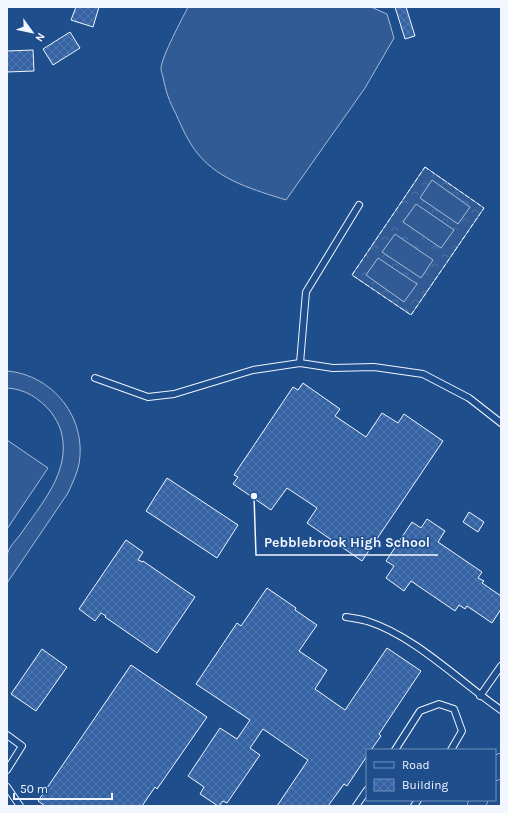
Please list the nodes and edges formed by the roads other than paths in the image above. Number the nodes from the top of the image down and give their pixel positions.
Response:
1 (360, 205) dead end
2 (300, 363) junction
3 (96, 378) dead end
4 (501, 423) edge
5 (346, 617) dead end
6 (501, 666) edge
7 (480, 696) junction
8 (501, 710) edge
9 (7, 735) edge
10 (396, 749) edge
11 (452, 749) edge
12 (7, 770) edge
13 (7, 787) edge
14 (366, 791) edge
15 (20, 806) edge
16 (356, 806) edge

1 - 2 lane
2 - 3 lane
2 - 4 lane
5 - 7 lane
6 - 7 lane
7 - 8 lane
9 - 12 lane
10 - 11 lane
13 - 15 lane
14 - 16 lane

